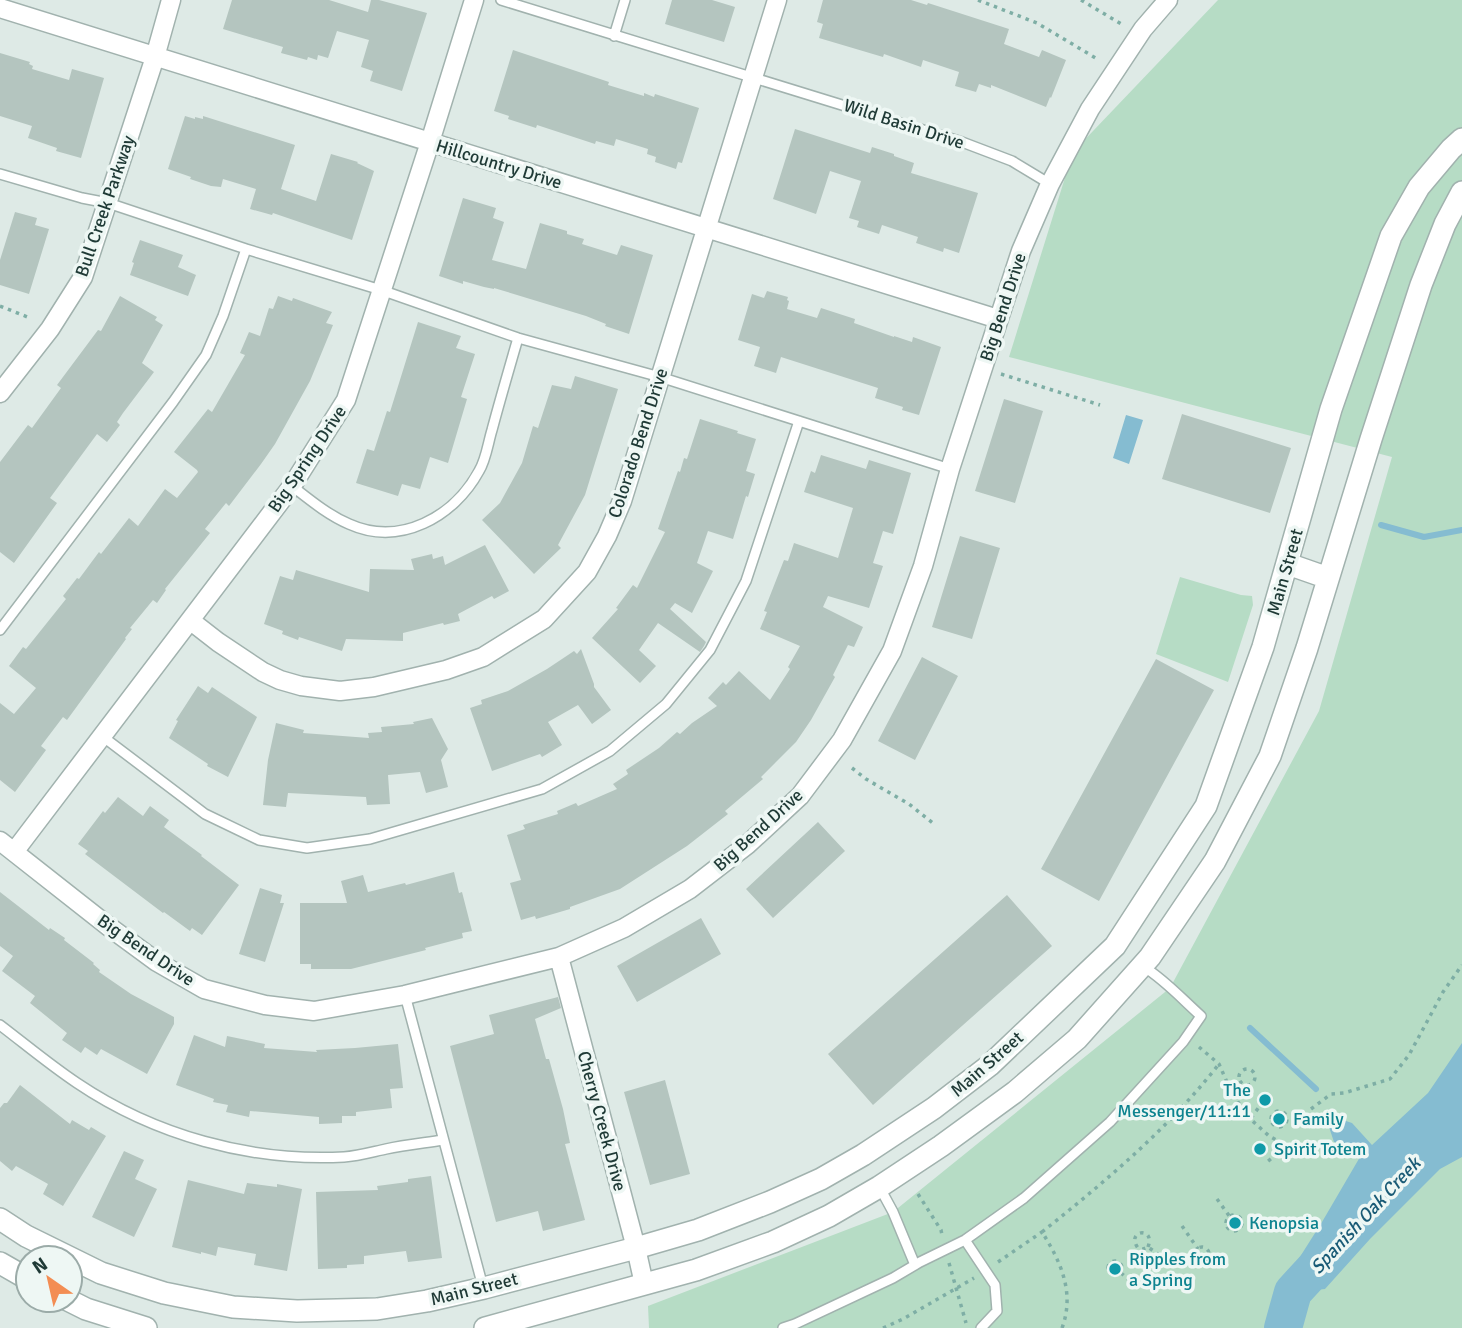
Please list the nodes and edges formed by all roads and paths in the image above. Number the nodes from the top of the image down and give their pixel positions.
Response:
1 (171, 0) edge
2 (474, 0) edge
3 (500, 0) edge
4 (625, 0) edge
5 (777, 0) edge
6 (978, 0) edge
7 (1082, 0) edge
8 (1168, 0) edge
9 (0, 8) edge
10 (614, 36) junction
11 (1138, 36) junction
12 (155, 57) junction
13 (1115, 71) junction
14 (752, 76) junction
15 (1462, 139) edge
16 (430, 142) junction
17 (0, 174) edge
18 (1050, 184) junction
19 (1462, 192) edge
20 (108, 203) junction
21 (708, 228) junction
22 (246, 249) junction
23 (381, 290) junction
24 (0, 306) edge
25 (30, 318) dead end
26 (998, 319) junction
27 (518, 338) junction
28 (1001, 374) dead end
29 (660, 376) junction
30 (0, 393) edge
31 (1100, 405) dead end
32 (799, 421) junction
33 (950, 469) junction
34 (292, 485) junction
35 (1288, 564) junction
36 (1328, 578) junction
37 (191, 621) junction
38 (0, 630) edge
39 (102, 736) junction
40 (852, 768) dead end
41 (934, 824) dead end
42 (7, 846) edge
43 (1115, 946) junction
44 (559, 957) junction
45 (1462, 965) edge
46 (1142, 966) junction
47 (405, 995) junction
48 (0, 1025) edge
49 (1188, 1036) junction
50 (1219, 1064) junction
51 (1241, 1083) junction
52 (1230, 1089) junction
53 (1262, 1103) dead end
54 (1311, 1109) dead end
55 (1251, 1119) junction
56 (1275, 1126) junction
57 (1269, 1136) junction
58 (443, 1140) junction
59 (1285, 1145) dead end
60 (1263, 1152) dead end
61 (863, 1155) junction
62 (1272, 1163) dead end
63 (879, 1187) junction
64 (1217, 1199) dead end
65 (1230, 1217) junction
66 (0, 1219) edge
67 (1182, 1226) dead end
68 (1042, 1232) junction
69 (965, 1240) junction
70 (1148, 1247) junction
71 (636, 1248) junction
72 (1198, 1248) junction
73 (1158, 1254) dead end
74 (915, 1265) junction
75 (985, 1270) junction
76 (1121, 1273) junction
77 (643, 1284) junction
78 (1134, 1284) dead end
79 (484, 1288) junction
80 (84, 1309) edge
81 (297, 1319) edge
82 (146, 1328) edge
83 (485, 1328) edge
84 (783, 1328) edge
85 (883, 1328) edge
86 (981, 1328) edge
87 (1062, 1328) edge

1 - 12 street, Bull Creek Parkway
2 - 16 street, Big Spring Drive
3 - 10 lane, Wild Basin Drive
4 - 10 lane
5 - 14 street, Colorado Bend Drive
6 - 13 path
7 - 11 path
8 - 11 street, Big Bend Drive
9 - 12 street, Hillcountry Drive
10 - 14 lane, Wild Basin Drive
11 - 13 street, Big Bend Drive
12 - 16 street, Hillcountry Drive
12 - 20 street, Bull Creek Parkway
13 - 18 street, Big Bend Drive
14 - 18 lane, Wild Basin Drive
14 - 21 street, Colorado Bend Drive
15 - 35 street, Main Street
16 - 21 street, Hillcountry Drive
16 - 23 street, Big Spring Drive
17 - 20 lane
18 - 26 street, Big Bend Drive
19 - 36 street, Main Street
20 - 22 lane
20 - 30 street, Bull Creek Parkway
21 - 26 street, Hillcountry Drive
21 - 29 street, Colorado Bend Drive
22 - 23 lane
22 - 38 lane
23 - 27 lane
23 - 34 street, Big Spring Drive
24 - 25 path
26 - 33 street, Big Bend Drive
27 - 29 lane
27 - 34 lane
28 - 31 path
29 - 32 lane
29 - 37 street, Colorado Bend Drive
32 - 33 lane
32 - 39 lane
33 - 44 street, Big Bend Drive
34 - 37 street, Big Spring Drive
35 - 36 street
35 - 43 street, Main Street
36 - 46 street, Main Street
37 - 39 street, Big Spring Drive
39 - 42 street, Big Spring Drive
40 - 41 path
42 - 47 street, Big Bend Drive
43 - 46 street
43 - 61 street, Main Street
44 - 47 street, Big Bend Drive
44 - 71 street, Cherry Creek Drive
45 - 54 path
46 - 49 lane
46 - 63 street, Main Street
47 - 58 lane
48 - 58 lane
49 - 50 path
49 - 69 lane
50 - 52 path
50 - 68 path
51 - 51 path
51 - 52 path
52 - 55 path
53 - 55 path
55 - 57 path
56 - 56 path
56 - 57 path
57 - 59 path
58 - 79 lane
60 - 62 path
61 - 63 street
61 - 71 street, Main Street
63 - 74 lane
63 - 77 street, Main Street
64 - 65 path
65 - 65 path
66 - 81 street, Main Street
67 - 72 path
68 - 75 path
68 - 87 path
69 - 74 lane
69 - 75 lane
70 - 70 path
70 - 73 path
71 - 77 street, Cherry Creek Drive
71 - 79 street, Main Street
72 - 72 path
74 - 84 lane
75 - 85 path
75 - 86 lane
76 - 76 path
76 - 78 path
77 - 83 street, Main Street
79 - 81 street, Main Street
80 - 82 street

